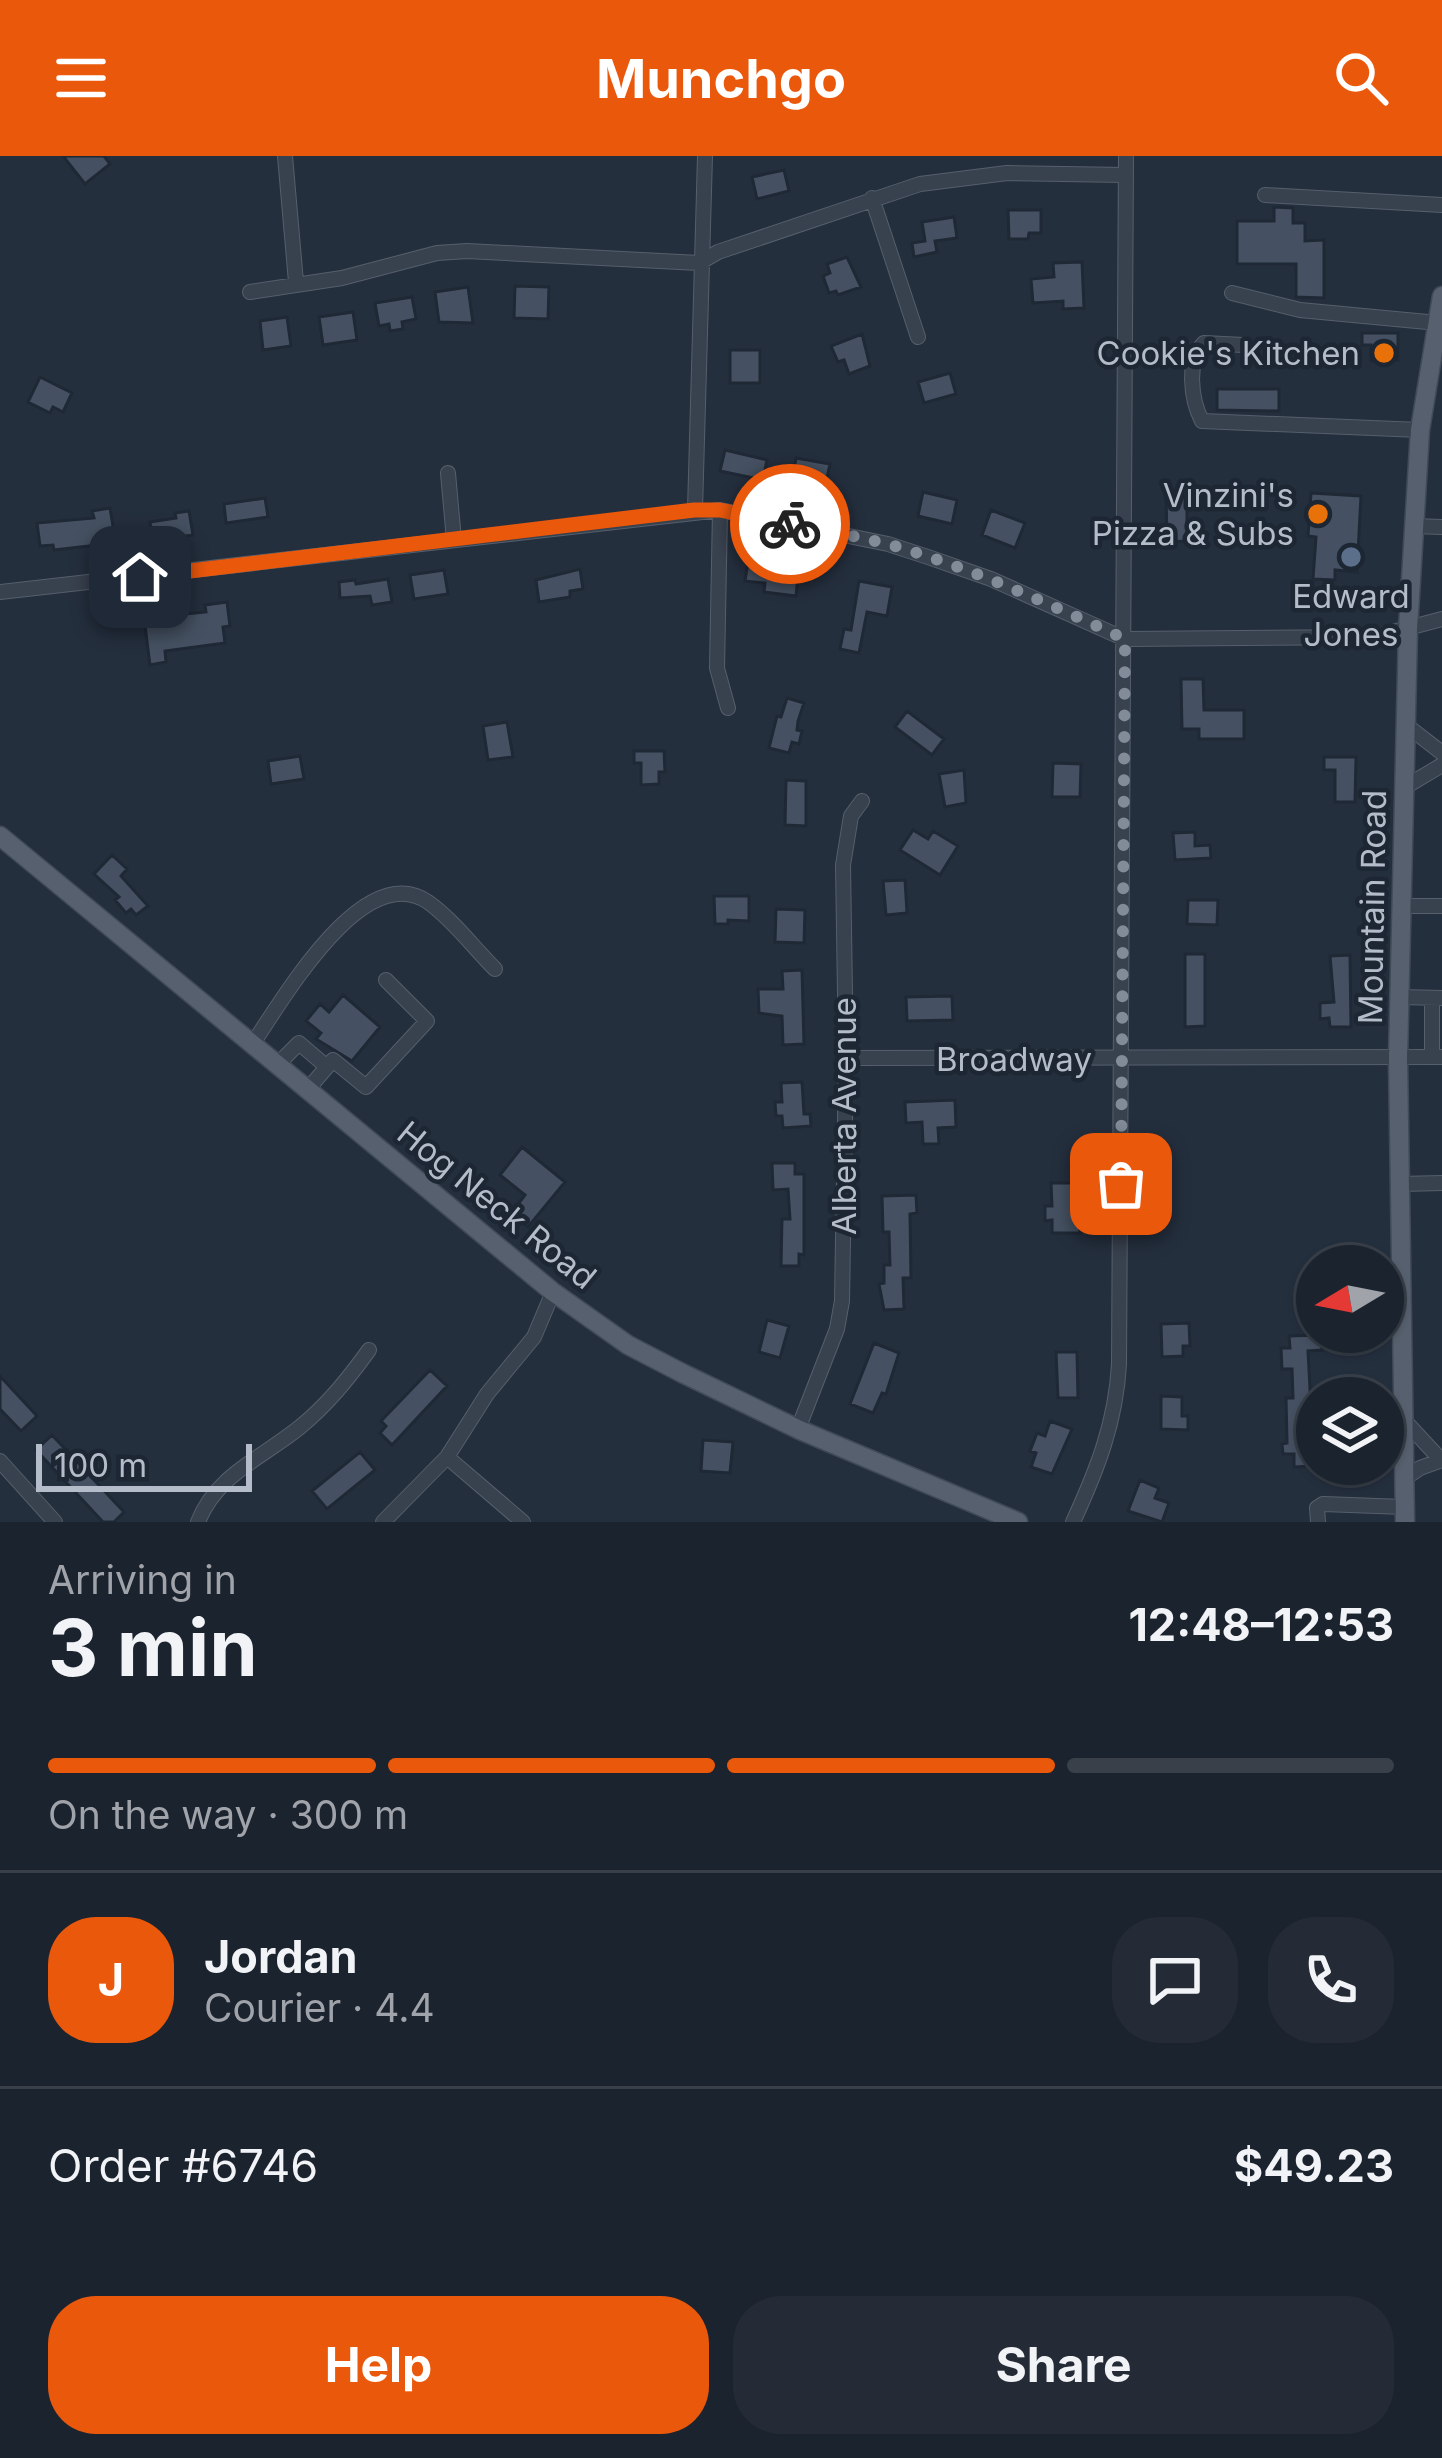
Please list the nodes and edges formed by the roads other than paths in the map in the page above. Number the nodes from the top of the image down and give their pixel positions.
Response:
1 (285, 156) edge
2 (704, 156) edge
3 (1126, 156) edge
4 (1126, 175) junction
5 (1265, 195) dead end
6 (872, 197) junction
7 (1442, 205) edge
8 (699, 263) junction
9 (296, 282) junction
10 (250, 292) dead end
11 (1232, 292) dead end
12 (1442, 296) edge
13 (1438, 323) junction
14 (918, 337) dead end
15 (1243, 346) dead end
16 (1420, 430) junction
17 (448, 473) dead end
18 (694, 510) junction
19 (720, 510) junction
20 (1414, 526) junction
21 (1442, 527) edge
22 (454, 540) junction
23 (0, 592) edge
24 (1442, 619) edge
25 (1408, 628) junction
26 (1125, 639) junction
27 (728, 708) dead end
28 (1406, 725) junction
29 (1442, 753) edge
30 (1442, 765) edge
31 (1405, 787) junction
32 (862, 801) dead end
33 (3, 845) edge
34 (1402, 906) junction
35 (1442, 906) edge
36 (495, 969) dead end
37 (386, 980) dead end
38 (1400, 997) junction
39 (1437, 998) edge
40 (253, 1043) junction
41 (1437, 1057) edge
42 (846, 1058) junction
43 (1398, 1058) junction
44 (1123, 1059) junction
45 (278, 1064) junction
46 (327, 1067) junction
47 (308, 1089) junction
48 (1442, 1183) edge
49 (1400, 1184) junction
50 (553, 1292) junction
51 (369, 1350) dead end
52 (1403, 1377) edge
53 (1404, 1419) joint
54 (798, 1429) junction
55 (447, 1457) junction
56 (1442, 1460) edge
57 (0, 1461) edge
58 (1405, 1479) junction
59 (1366, 1514) edge
60 (1405, 1515) edge
61 (55, 1522) edge
62 (197, 1522) edge
63 (383, 1522) edge
64 (523, 1522) edge
65 (1018, 1522) edge
66 (1072, 1522) edge
67 (1318, 1522) edge

1 - 9 street
2 - 8 street
3 - 4 street
4 - 6 street
4 - 26 street
5 - 7 street
6 - 8 street
6 - 14 street
8 - 9 street
8 - 18 street
9 - 10 street
11 - 13 street
12 - 13 main road, Mountain Road
13 - 16 main road, Mountain Road
15 - 16 street
16 - 20 main road, Mountain Road
17 - 22 street
18 - 19 street
18 - 22 street
19 - 26 street
19 - 27 street
20 - 21 street
20 - 25 main road, Mountain Road
22 - 23 street
24 - 25 street
25 - 26 street
25 - 28 main road, Mountain Road
26 - 44 street
28 - 29 street
28 - 31 main road, Mountain Road
30 - 31 street
31 - 34 main road, Mountain Road
32 - 42 street, Alberta Avenue
33 - 40 main road, Hog Neck Road
34 - 35 street
34 - 38 main road, Mountain Road
36 - 40 street
37 - 46 street
38 - 39 street
38 - 43 main road, Mountain Road
39 - 41 street
40 - 45 main road, Hog Neck Road
41 - 43 street, Broadway
42 - 44 street, Broadway
42 - 54 street, Alberta Avenue
43 - 44 street, Broadway
43 - 49 main road, Mountain Road
44 - 66 street
45 - 46 street
45 - 47 main road, Hog Neck Road
46 - 47 street
47 - 50 main road, Hog Neck Road
48 - 49 street
49 - 52 main road, Mountain Road
50 - 54 main road, Hog Neck Road
50 - 55 street
51 - 62 street
53 - 56 street
53 - 58 main road, Mountain Road
54 - 65 main road, Hog Neck Road
55 - 63 street
55 - 64 street
56 - 58 street
57 - 61 street
58 - 60 main road, Mountain Road
59 - 60 street
59 - 67 street

